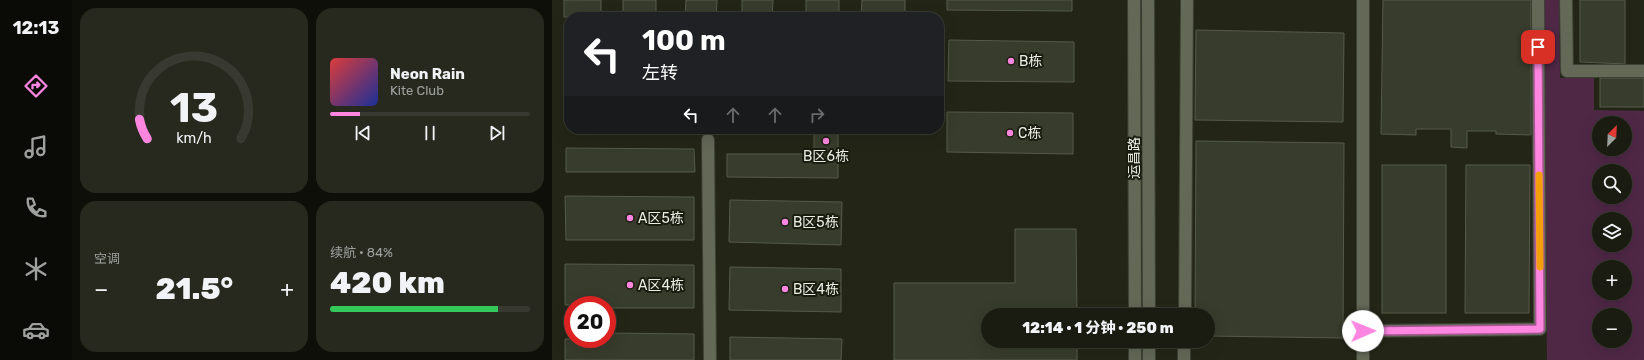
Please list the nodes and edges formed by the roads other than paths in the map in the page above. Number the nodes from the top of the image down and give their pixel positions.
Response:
1 (1134, 0) edge
2 (1148, 0) edge
3 (1187, 0) edge
4 (1363, 0) edge
5 (1538, 0) edge
6 (1566, 0) edge
7 (1644, 71) edge
8 (708, 140) dead end
9 (1135, 308) edge
10 (1149, 308) edge
11 (1185, 308) edge
12 (1363, 331) junction
13 (1135, 348) edge
14 (1149, 348) edge
15 (1184, 348) edge
16 (710, 360) edge
17 (1135, 360) edge
18 (1149, 360) edge
19 (1184, 360) edge
20 (1363, 360) edge

1 - 9 street, 运昌路
2 - 10 street, 运昌路
3 - 11 street
4 - 12 street
5 - 12 street
6 - 7 street
8 - 16 street
12 - 20 street
13 - 17 street
14 - 18 street
15 - 19 street

